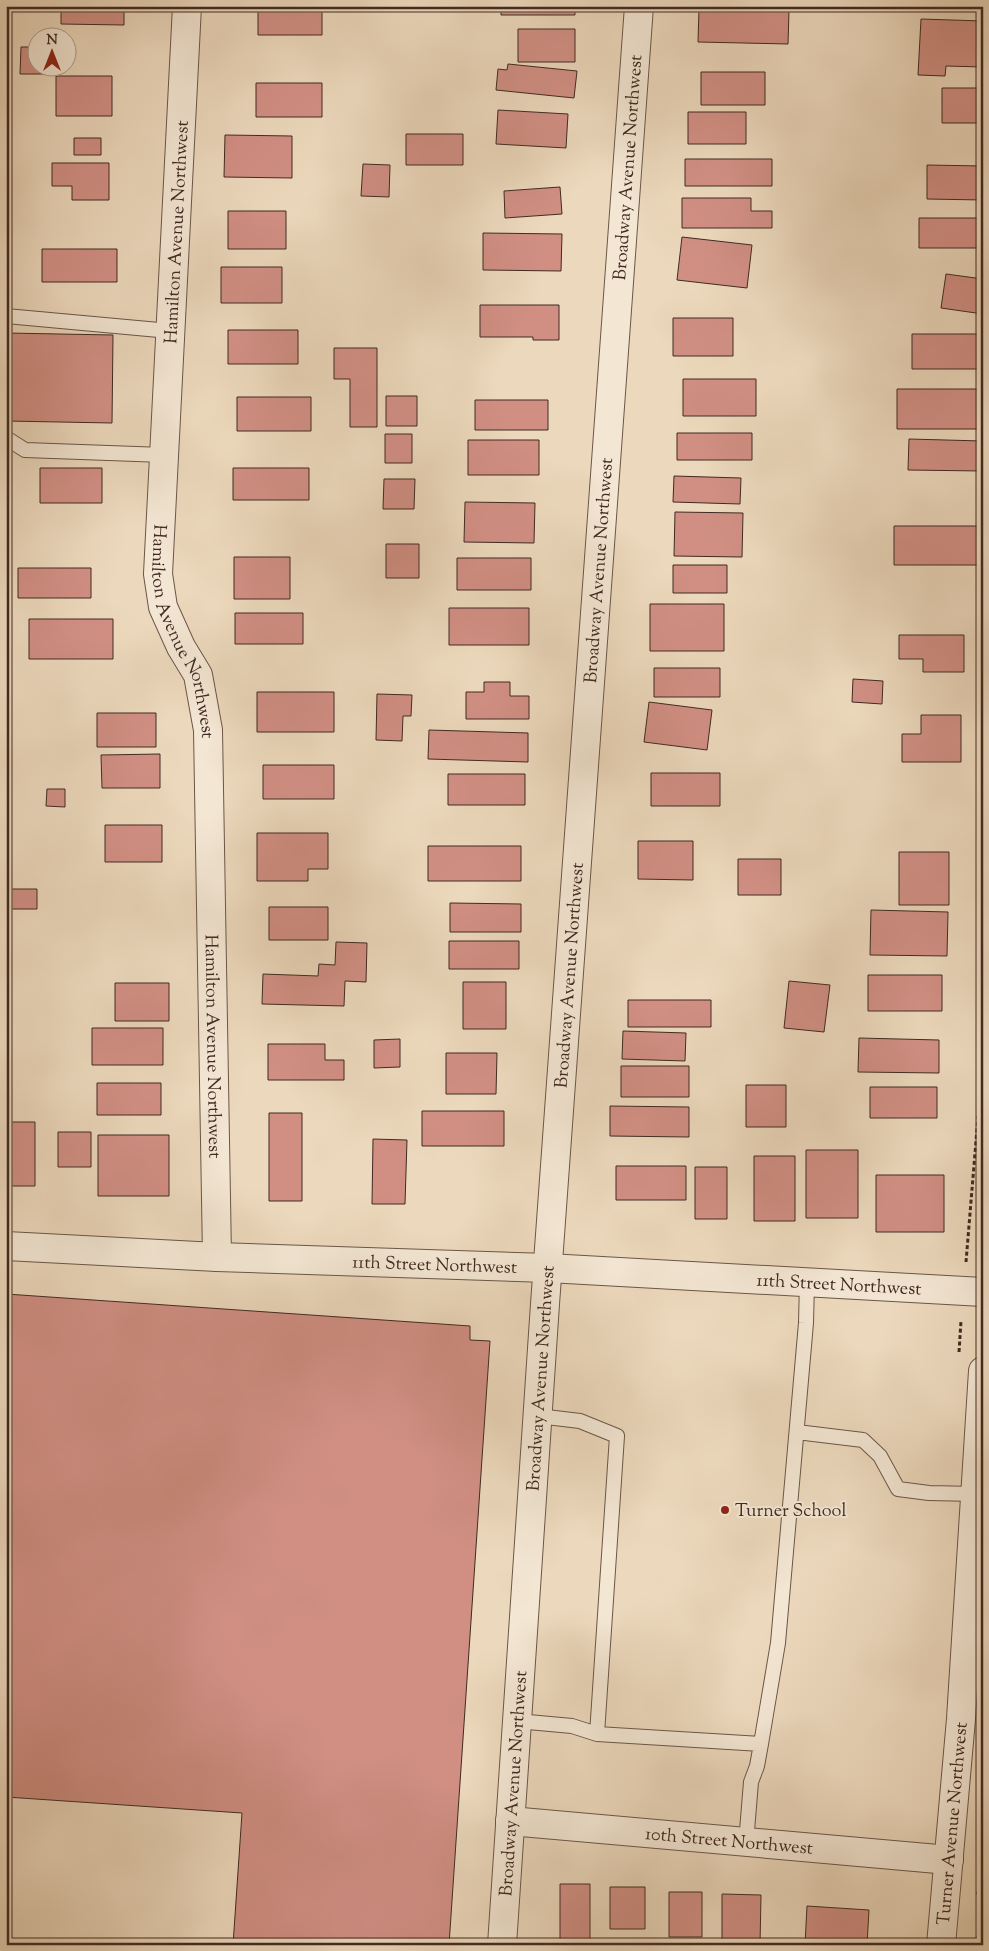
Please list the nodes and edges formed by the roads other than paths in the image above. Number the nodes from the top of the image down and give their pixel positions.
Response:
1 (187, 6) edge
2 (639, 6) edge
3 (6, 316) edge
4 (170, 331) junction
5 (6, 438) edge
6 (164, 455) junction
7 (6, 1246) edge
8 (217, 1257) junction
9 (548, 1268) junction
10 (807, 1282) junction
11 (983, 1292) edge
12 (983, 1371) edge
13 (538, 1416) junction
14 (797, 1432) junction
15 (976, 1494) junction
16 (517, 1721) junction
17 (597, 1734) junction
18 (761, 1744) junction
19 (510, 1821) junction
20 (746, 1843) junction
21 (949, 1860) junction
22 (502, 1945) edge
23 (941, 1945) edge

1 - 4 street, Hamilton Avenue Northwest
2 - 9 street, Broadway Avenue Northwest
3 - 4 lane
4 - 6 street, Hamilton Avenue Northwest
5 - 6 lane
6 - 8 street, Hamilton Avenue Northwest
7 - 8 street, 11th Street Northwest
8 - 9 street, 11th Street Northwest
9 - 10 street, 11th Street Northwest
9 - 13 street, Broadway Avenue Northwest
10 - 11 street, 11th Street Northwest
10 - 14 lane
12 - 15 street, Turner Avenue Northwest
13 - 16 street, Broadway Avenue Northwest
13 - 17 lane
14 - 15 lane
14 - 18 lane
15 - 21 street, Turner Avenue Northwest
16 - 17 lane
16 - 19 street, Broadway Avenue Northwest
17 - 18 lane
18 - 20 lane
19 - 20 street, 10th Street Northwest
19 - 22 street, Broadway Avenue Northwest
20 - 21 street, 10th Street Northwest
21 - 23 street, Turner Avenue Northwest

